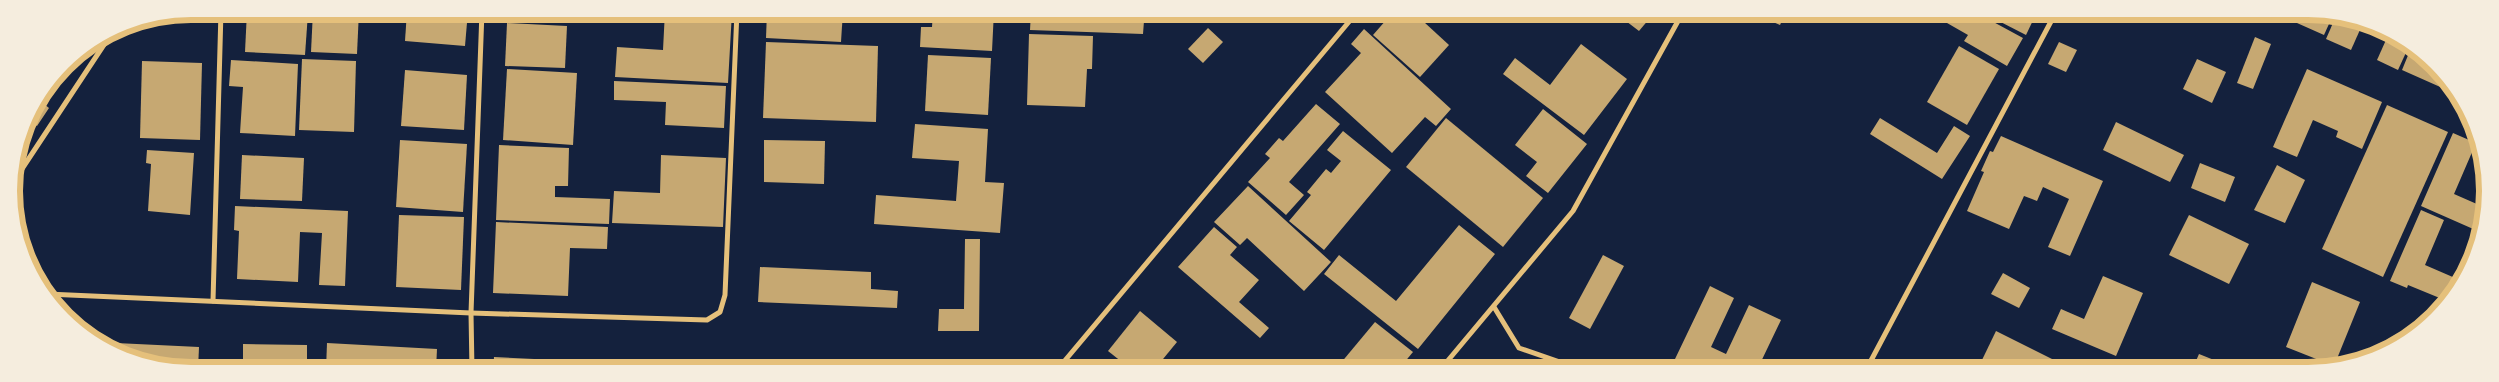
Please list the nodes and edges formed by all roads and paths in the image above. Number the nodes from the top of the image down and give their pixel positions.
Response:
1 (221, 20) edge
2 (482, 20) edge
3 (736, 20) edge
4 (1351, 20) edge
5 (1679, 20) edge
6 (2052, 20) edge
7 (105, 43) edge
8 (21, 171) edge
9 (55, 294) edge
10 (213, 301) junction
11 (1494, 308) junction
12 (472, 313) junction
13 (472, 362) edge
14 (1063, 362) edge
15 (1447, 362) edge
16 (1560, 362) edge
17 (1870, 362) edge

1 - 10 street
2 - 12 street
3 - 12 street
4 - 14 street
5 - 11 street
6 - 17 street
7 - 8 street
9 - 10 street
10 - 12 street
11 - 15 street
11 - 16 street
12 - 13 street

